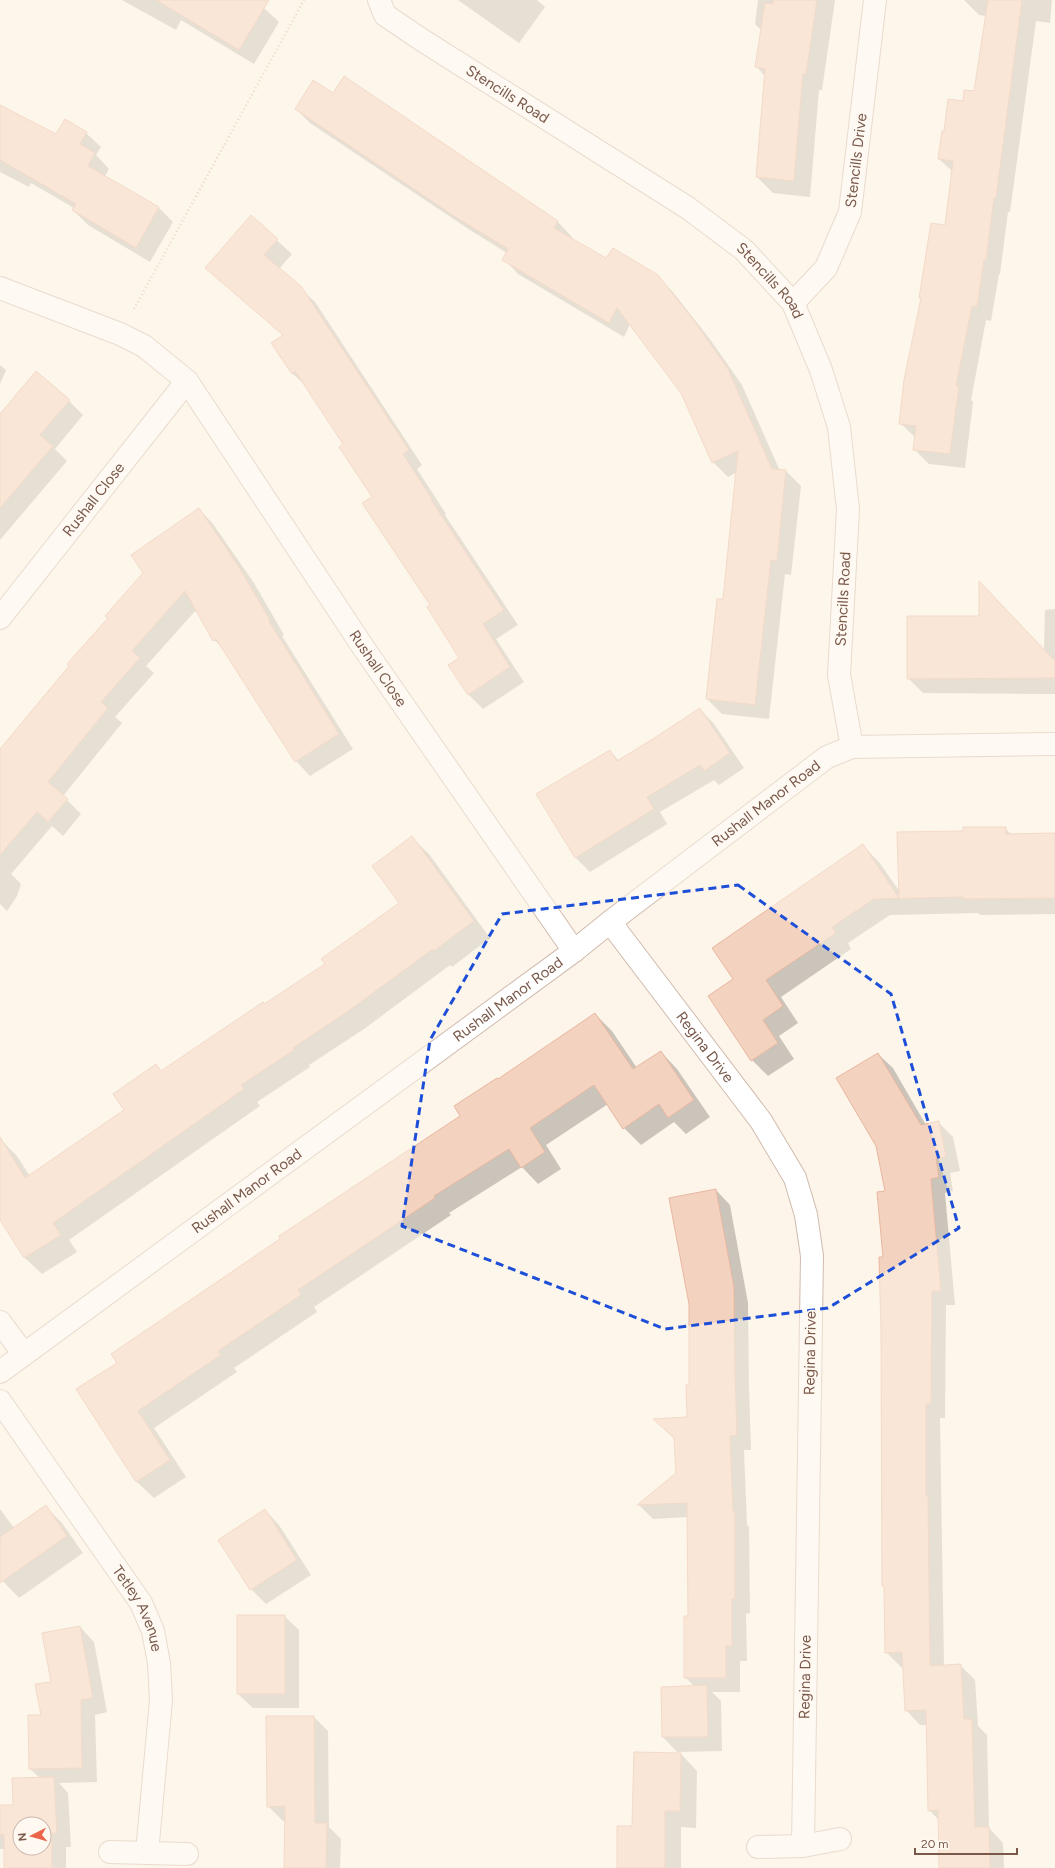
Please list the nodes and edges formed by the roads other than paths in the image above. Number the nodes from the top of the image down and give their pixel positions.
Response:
1 (379, 0) edge
2 (875, 0) edge
3 (0, 288) edge
4 (793, 302) junction
5 (187, 381) junction
6 (0, 618) edge
7 (1055, 744) edge
8 (852, 748) junction
9 (610, 922) junction
10 (574, 951) junction
11 (0, 1322) edge
12 (23, 1353) junction
13 (0, 1372) edge
14 (0, 1401) edge
15 (840, 1839) dead end
16 (803, 1846) junction
17 (758, 1847) dead end
18 (110, 1852) dead end
19 (147, 1852) junction
20 (187, 1854) dead end

1 - 4 street, Stencills Road
2 - 4 street, Stencills Drive
3 - 5 street, Rushall Close
4 - 8 street, Stencills Road
5 - 6 street, Rushall Close
5 - 10 street, Rushall Close
7 - 8 street, Rushall Manor Road
8 - 9 street, Rushall Manor Road
9 - 10 street, Rushall Manor Road
9 - 16 street, Regina Drive
10 - 12 street, Rushall Manor Road
11 - 12 street
12 - 13 street, Rushall Manor Road
14 - 19 street, Tetley Avenue
15 - 16 street
16 - 17 street
18 - 19 street
19 - 20 street

